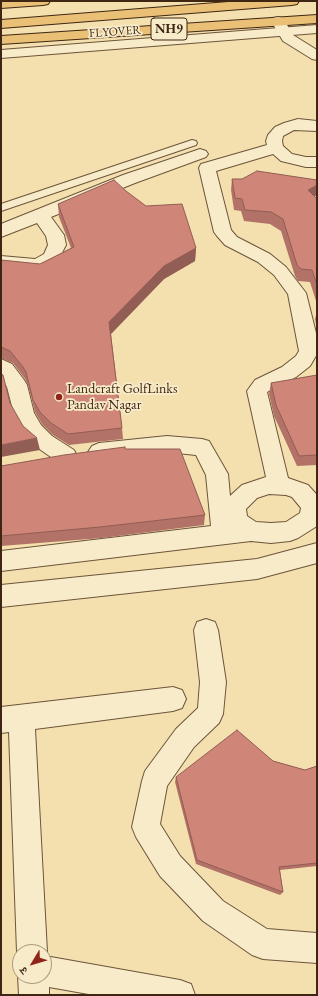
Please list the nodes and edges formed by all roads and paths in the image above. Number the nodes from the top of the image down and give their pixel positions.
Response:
1 (43, 1) edge
2 (292, 1) edge
3 (1, 4) edge
4 (317, 18) edge
5 (1, 24) edge
6 (281, 26) junction
7 (317, 29) edge
8 (1, 40) edge
9 (1, 54) edge
10 (317, 56) edge
11 (317, 126) edge
12 (276, 141) junction
13 (197, 156) junction
14 (316, 163) edge
15 (1, 208) edge
16 (41, 215) junction
17 (204, 216) dead end
18 (1, 232) edge
19 (1, 262) edge
20 (1, 366) edge
21 (9, 384) edge
22 (66, 456) junction
23 (39, 461) edge
24 (279, 486) junction
25 (313, 518) edge
26 (252, 531) junction
27 (223, 534) junction
28 (317, 553) edge
29 (1, 561) edge
30 (1, 596) edge
31 (206, 630) dead end
32 (173, 699) dead end
33 (11, 719) edge
34 (31, 944) edge
35 (317, 948) edge
36 (52, 972) edge
37 (34, 984) edge
38 (34, 995) edge
39 (180, 995) edge

1 - 3 highway
2 - 5 highway
4 - 6 highway, NH9
6 - 7 street
6 - 8 highway, FLYOVER / NH9
6 - 9 street
6 - 10 street
11 - 12 street
12 - 13 street
12 - 14 street
13 - 15 lane
13 - 16 street
13 - 17 street
13 - 24 street
16 - 18 street
16 - 19 street
20 - 21 street
21 - 22 street
22 - 23 street
22 - 27 street
24 - 25 street
24 - 26 street
25 - 26 street
26 - 27 street
27 - 29 street
28 - 30 street
31 - 35 street
32 - 33 street
33 - 34 street
36 - 39 street
37 - 38 street

